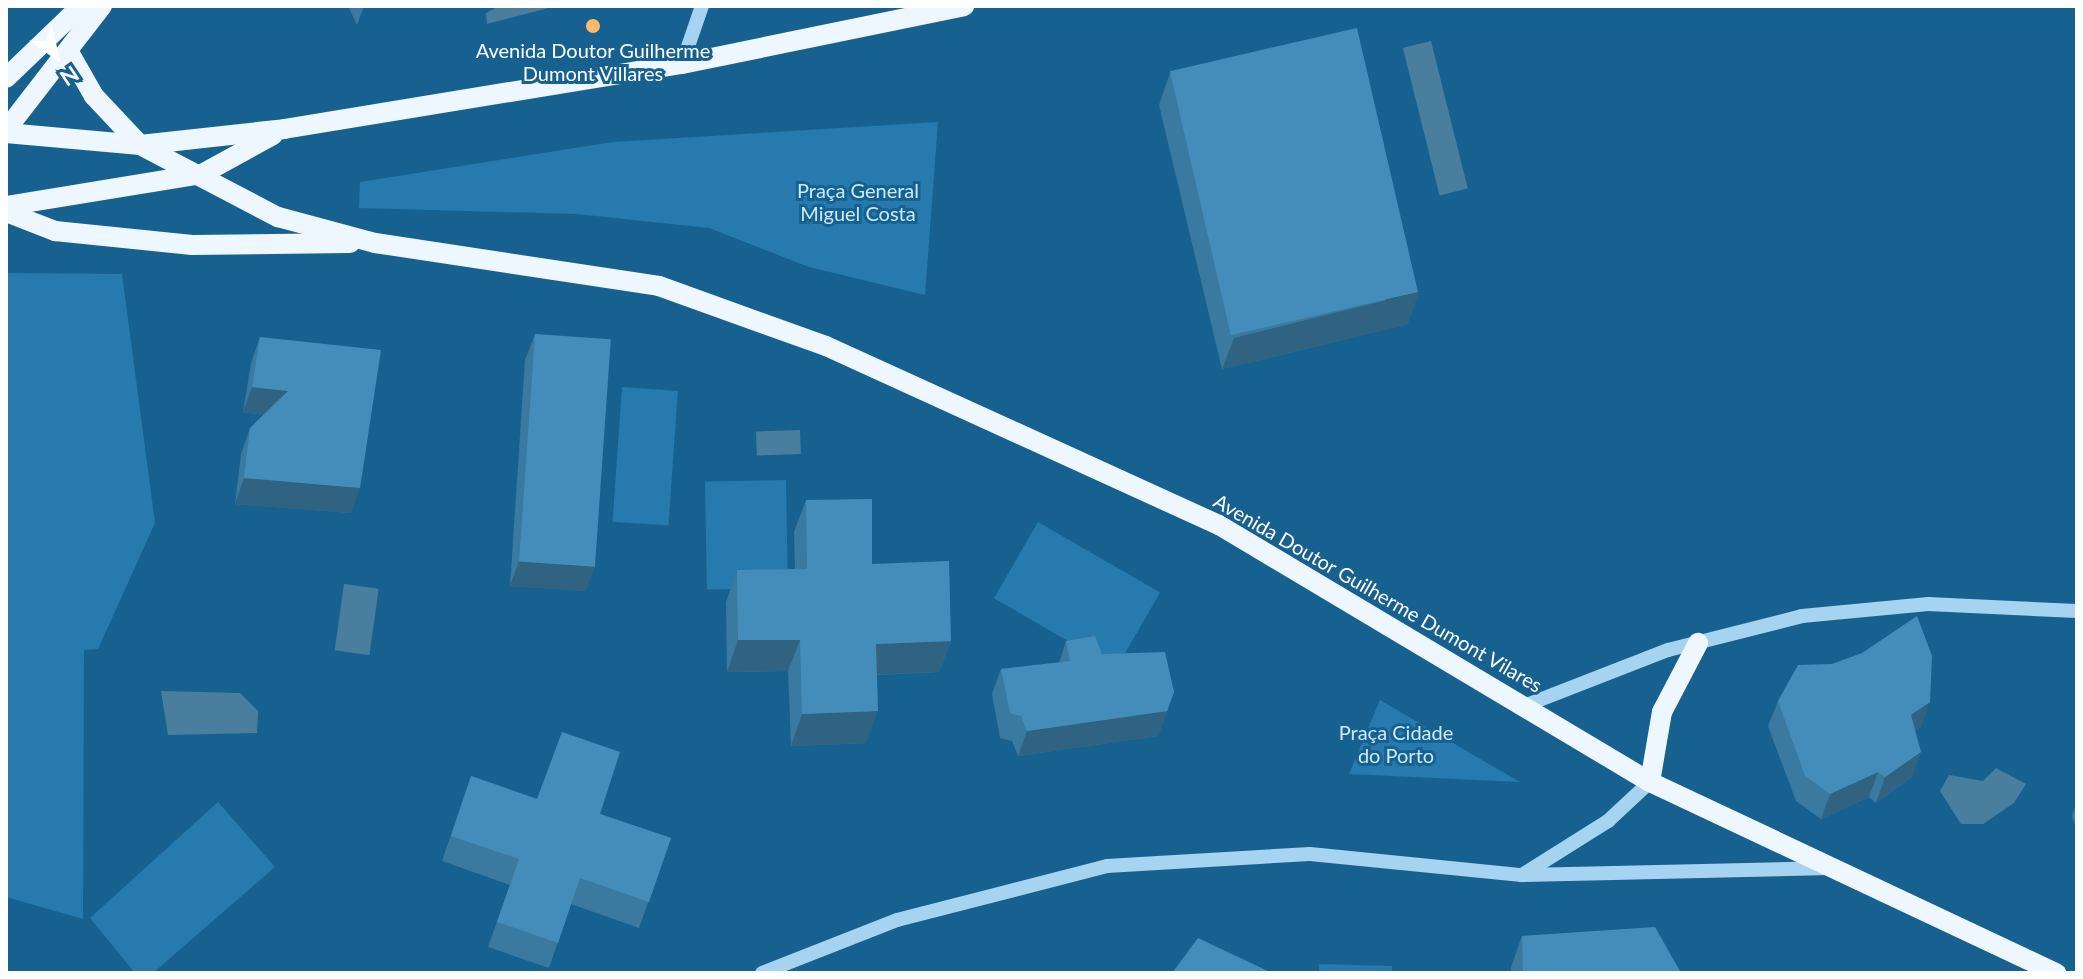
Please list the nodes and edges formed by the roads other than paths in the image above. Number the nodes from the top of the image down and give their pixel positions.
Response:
1 (81, 6) edge
2 (102, 6) edge
3 (702, 6) edge
4 (964, 6) edge
5 (70, 54) junction
6 (682, 64) junction
7 (6, 78) edge
8 (284, 129) junction
9 (6, 132) edge
10 (140, 145) junction
11 (202, 174) junction
12 (6, 206) edge
13 (6, 212) edge
14 (375, 243) junction
15 (2077, 611) edge
16 (1698, 643) junction
17 (1524, 706) junction
18 (1650, 782) junction
19 (1833, 868) junction
20 (1522, 875) junction
21 (762, 973) edge
22 (2056, 973) edge

1 - 7 main road
2 - 5 main road
3 - 6 street
4 - 6 main road
5 - 9 main road
5 - 10 main road
6 - 8 main road
8 - 10 main road
8 - 11 main road
9 - 10 main road
10 - 11 main road, Avenida Doutor Guilherme Dumont Vilares
11 - 12 main road
11 - 14 main road, Avenida Doutor Guilherme Dumont Vilares
13 - 14 main road, Avenida Doutor Guilherme Dumont Vilares
14 - 17 main road, Avenida Doutor Guilherme Dumont Vilares
15 - 16 street
16 - 17 street
16 - 18 main road
17 - 18 main road, Avenida Doutor Guilherme Dumont Vilares
18 - 19 main road, Avenida Doutor Guilherme Dumont Vilares
18 - 20 street
19 - 20 street
19 - 22 main road, Avenida Doutor Guilherme Dumont Vilares
20 - 21 street

